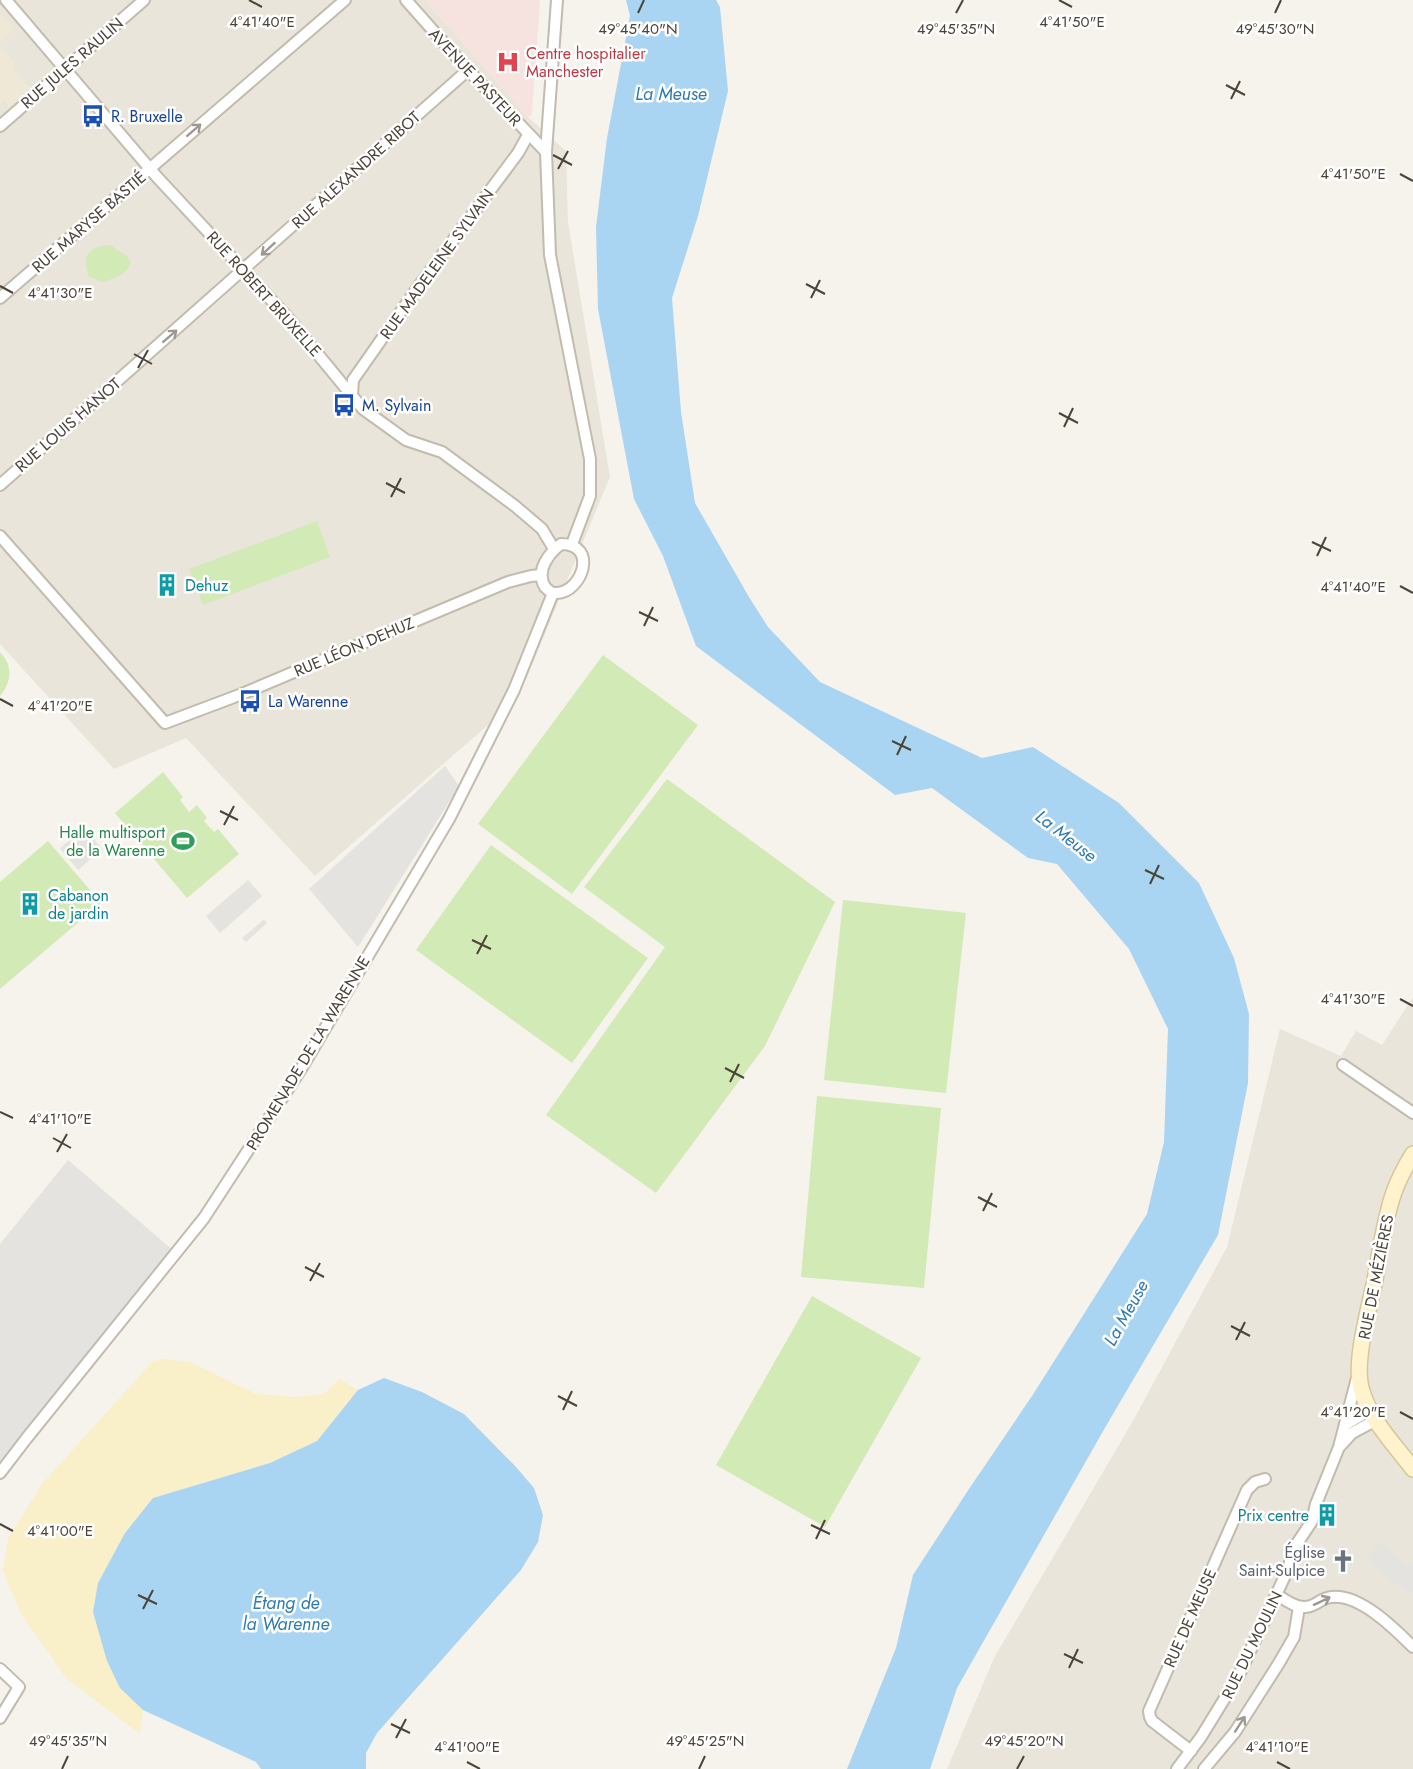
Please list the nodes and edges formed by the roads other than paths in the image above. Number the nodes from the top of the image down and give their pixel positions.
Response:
1 (6, 0) edge
2 (144, 0) edge
3 (345, 0) edge
4 (406, 0) edge
5 (557, 0) edge
6 (65, 69) junction
7 (468, 70) junction
8 (0, 126) edge
9 (528, 135) junction
10 (546, 152) junction
11 (150, 168) junction
12 (244, 270) junction
13 (0, 298) edge
14 (352, 395) junction
15 (0, 485) edge
16 (0, 536) edge
17 (572, 544) junction
18 (554, 549) junction
19 (541, 575) junction
20 (554, 593) junction
21 (1343, 1065) dead end
22 (1413, 1113) edge
23 (1413, 1154) edge
24 (1359, 1371) junction
25 (1371, 1411) junction
26 (1345, 1425) junction
27 (1339, 1447) junction
28 (1413, 1469) edge
29 (0, 1473) edge
30 (1265, 1479) dead end
31 (1277, 1596) junction
32 (1299, 1607) junction
33 (1413, 1647) edge
34 (0, 1669) edge
35 (0, 1718) edge
36 (1191, 1751) junction
37 (1177, 1769) edge
38 (1204, 1769) edge

1 - 6 street, RUE ROBERT BRUXELLE
2 - 6 street, RUE JULES RAULIN
11 -> 3 street, RUE MARYSE BASTIÉ
4 - 7 street, AVENUE PASTEUR
5 - 10 street
6 - 8 street, RUE JULES RAULIN
6 - 11 street, RUE ROBERT BRUXELLE
7 - 9 street, AVENUE PASTEUR
7 -> 12 street, RUE ALEXANDRE RIBOT
9 - 10 street, AVENUE PASTEUR
9 - 14 street, RUE MADELEINE SYLVAIN
10 - 17 street
11 - 12 street, RUE ROBERT BRUXELLE
11 - 13 street, RUE MARYSE BASTIÉ
12 - 14 street, RUE ROBERT BRUXELLE
15 -> 12 street, RUE LOUIS HANOT
14 - 18 street, RUE ROBERT BRUXELLE
16 - 19 street, RUE LÉON DEHUZ
17 - 18 street
17 - 20 street
18 - 19 street
19 - 20 street
20 - 29 street, PROMENADE DE LA WARENNE
21 - 22 street
23 - 24 street, RUE DE MÉZIÈRES
24 - 25 street, RUE DE MÉZIÈRES
24 - 26 street, RUE DU MOULIN
25 - 26 street
25 - 27 street, RUE DU MOULIN
25 - 28 street
26 - 27 street, RUE DU MOULIN
27 - 31 street, RUE DU MOULIN
30 - 36 street, RUE DE MEUSE
31 - 32 street
31 - 36 street, RUE DU MOULIN
32 -> 33 street
38 -> 32 street, RUE DU MOULIN
34 - 35 street
36 - 37 street, RUE DU MOULIN

